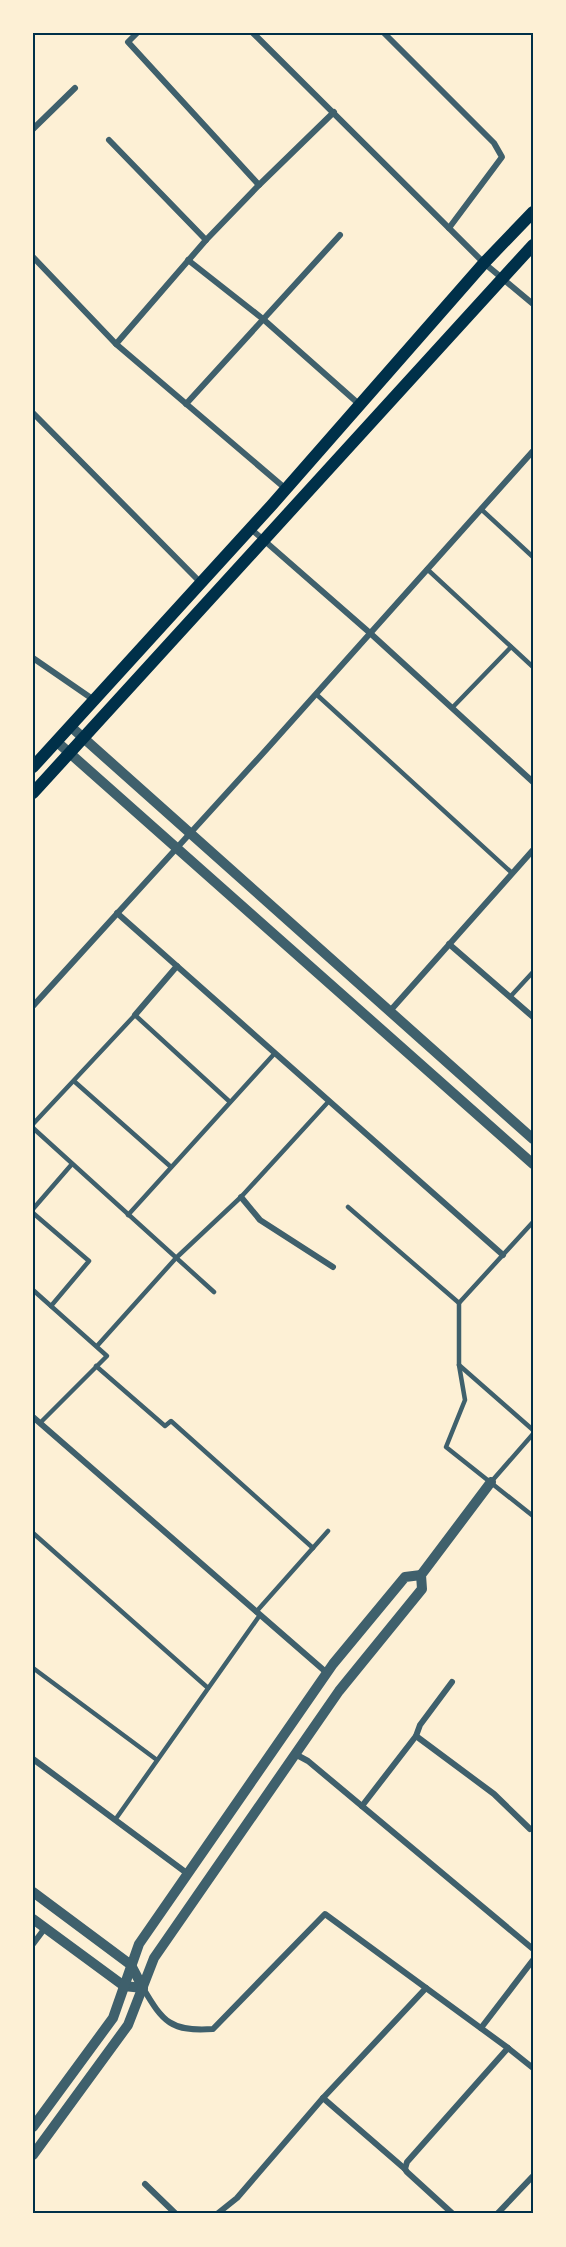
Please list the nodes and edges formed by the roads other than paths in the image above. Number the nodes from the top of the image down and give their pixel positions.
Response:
1 (137, 33) edge
2 (253, 33) edge
3 (384, 33) edge
4 (75, 88) dead end
5 (334, 112) junction
6 (33, 129) edge
7 (109, 140) dead end
8 (259, 185) junction
9 (533, 212) edge
10 (449, 228) junction
11 (340, 235) dead end
12 (206, 240) junction
13 (533, 245) edge
14 (33, 257) edge
15 (188, 260) junction
16 (484, 263) junction
17 (502, 279) junction
18 (533, 304) edge
19 (263, 319) junction
20 (116, 344) junction
21 (186, 404) junction
22 (360, 405) junction
23 (33, 414) edge
24 (533, 451) edge
25 (286, 489) junction
26 (481, 509) junction
27 (250, 529) junction
28 (265, 540) junction
29 (533, 557) edge
30 (427, 569) junction
31 (201, 582) junction
32 (370, 633) junction
33 (511, 647) junction
34 (33, 658) edge
35 (533, 667) edge
36 (316, 694) junction
37 (94, 700) junction
38 (452, 708) junction
39 (70, 726) junction
40 (84, 738) junction
41 (56, 741) junction
42 (69, 753) junction
43 (33, 766) edge
44 (533, 782) edge
45 (33, 793) edge
46 (190, 833) junction
47 (176, 848) junction
48 (533, 850) edge
49 (512, 873) junction
50 (117, 913) junction
51 (449, 944) junction
52 (177, 966) junction
53 (533, 972) edge
54 (510, 997) junction
55 (33, 1006) edge
56 (390, 1011) junction
57 (135, 1015) junction
58 (533, 1017) edge
59 (275, 1053) junction
60 (75, 1082) junction
61 (329, 1101) junction
62 (230, 1102) junction
63 (33, 1126) edge
64 (533, 1138) edge
65 (72, 1164) junction
66 (533, 1164) edge
67 (171, 1167) junction
68 (241, 1197) junction
69 (348, 1207) dead end
70 (33, 1211) edge
71 (128, 1215) junction
72 (533, 1222) edge
73 (503, 1255) junction
74 (176, 1258) junction
75 (333, 1267) dead end
76 (33, 1290) edge
77 (214, 1292) dead end
78 (459, 1303) junction
79 (51, 1306) junction
80 (97, 1346) junction
81 (459, 1365) junction
82 (96, 1366) junction
83 (35, 1420) edge
84 (533, 1432) edge
85 (491, 1482) junction
86 (533, 1516) edge
87 (328, 1531) dead end
88 (33, 1533) edge
89 (313, 1548) junction
90 (421, 1575) junction
91 (258, 1613) junction
92 (33, 1668) edge
93 (327, 1673) junction
94 (452, 1682) dead end
95 (208, 1688) junction
96 (416, 1736) junction
97 (296, 1754) junction
98 (33, 1759) edge
99 (157, 1760) junction
100 (362, 1806) junction
101 (115, 1820) junction
102 (530, 1829) dead end
103 (188, 1874) junction
104 (33, 1892) edge
105 (33, 1919) edge
106 (45, 1928) junction
107 (33, 1944) edge
108 (533, 1949) edge
109 (533, 1960) edge
110 (131, 1965) junction
111 (124, 1986) junction
112 (143, 1988) junction
113 (426, 1988) junction
114 (481, 2028) junction
115 (508, 2048) junction
116 (533, 2068) edge
117 (323, 2098) junction
118 (33, 2127) edge
119 (33, 2155) edge
120 (405, 2169) junction
121 (533, 2176) edge
122 (146, 2184) dead end
123 (176, 2214) edge
124 (217, 2214) edge
125 (453, 2214) edge
126 (497, 2214) edge

1 - 8 street
2 - 5 street
3 - 10 street
4 - 6 street
5 - 8 street
5 - 10 street
7 - 12 street
8 - 12 street
9 - 16 main road
10 - 16 street
11 - 19 street
12 - 15 street
13 - 17 main road
14 - 20 street
15 - 19 street
15 - 20 street
16 - 17 street
16 - 22 main road
17 - 18 street
17 - 28 main road
19 - 21 street
19 - 22 street
20 - 21 street
21 - 25 street
22 - 25 main road
23 - 31 street
24 - 26 street
25 - 27 main road
26 - 29 lane
26 - 30 street
27 - 28 street
27 - 31 main road
28 - 32 street
28 - 40 main road
30 - 32 street
30 - 33 lane
31 - 37 main road
32 - 36 street
32 - 38 street
33 - 35 lane
33 - 38 lane
34 - 37 street
36 - 46 street
36 - 49 lane
37 - 39 main road
38 - 44 street
39 - 40 street
39 - 41 main road
40 - 42 main road
40 - 46 street
41 - 42 street
41 - 43 main road
42 - 45 main road
42 - 47 street
46 - 47 street
46 - 56 street
47 - 50 street
47 - 66 street
48 - 49 street
49 - 51 street
50 - 52 street
50 - 55 street
51 - 54 street
51 - 56 street
52 - 57 street
52 - 59 street
53 - 54 lane
54 - 58 street
56 - 64 street
57 - 60 lane
57 - 62 lane
59 - 61 street
59 - 62 lane
60 - 63 lane
60 - 67 lane
61 - 68 lane
61 - 73 street
62 - 67 lane
63 - 65 lane
65 - 70 lane
65 - 71 lane
67 - 71 lane
68 - 74 lane
68 - 75 street
69 - 78 lane
70 - 79 lane
71 - 74 lane
72 - 73 lane
73 - 78 lane
74 - 77 lane
74 - 80 lane
76 - 79 lane
78 - 81 lane
79 - 80 lane
80 - 82 lane
81 - 84 lane
81 - 85 lane
82 - 83 lane
82 - 89 lane
83 - 91 street
84 - 85 lane
85 - 86 lane
85 - 90 street
87 - 89 lane
88 - 95 lane
89 - 91 lane
90 - 93 street
90 - 97 street
91 - 93 street
91 - 95 lane
92 - 99 lane
93 - 103 street
94 - 96 street
95 - 99 lane
96 - 100 street
96 - 102 street
97 - 100 street
97 - 112 street
98 - 101 street
99 - 101 lane
100 - 108 street
101 - 103 street
103 - 110 street
104 - 110 street
105 - 106 street
106 - 107 street
106 - 111 street
109 - 114 street
110 - 111 street
110 - 112 street
111 - 112 street
111 - 118 street
112 - 113 street
112 - 119 street
113 - 114 street
113 - 117 street
114 - 115 street
115 - 116 street
115 - 120 street
117 - 120 street
117 - 124 street
120 - 125 street
121 - 126 street
122 - 123 street

